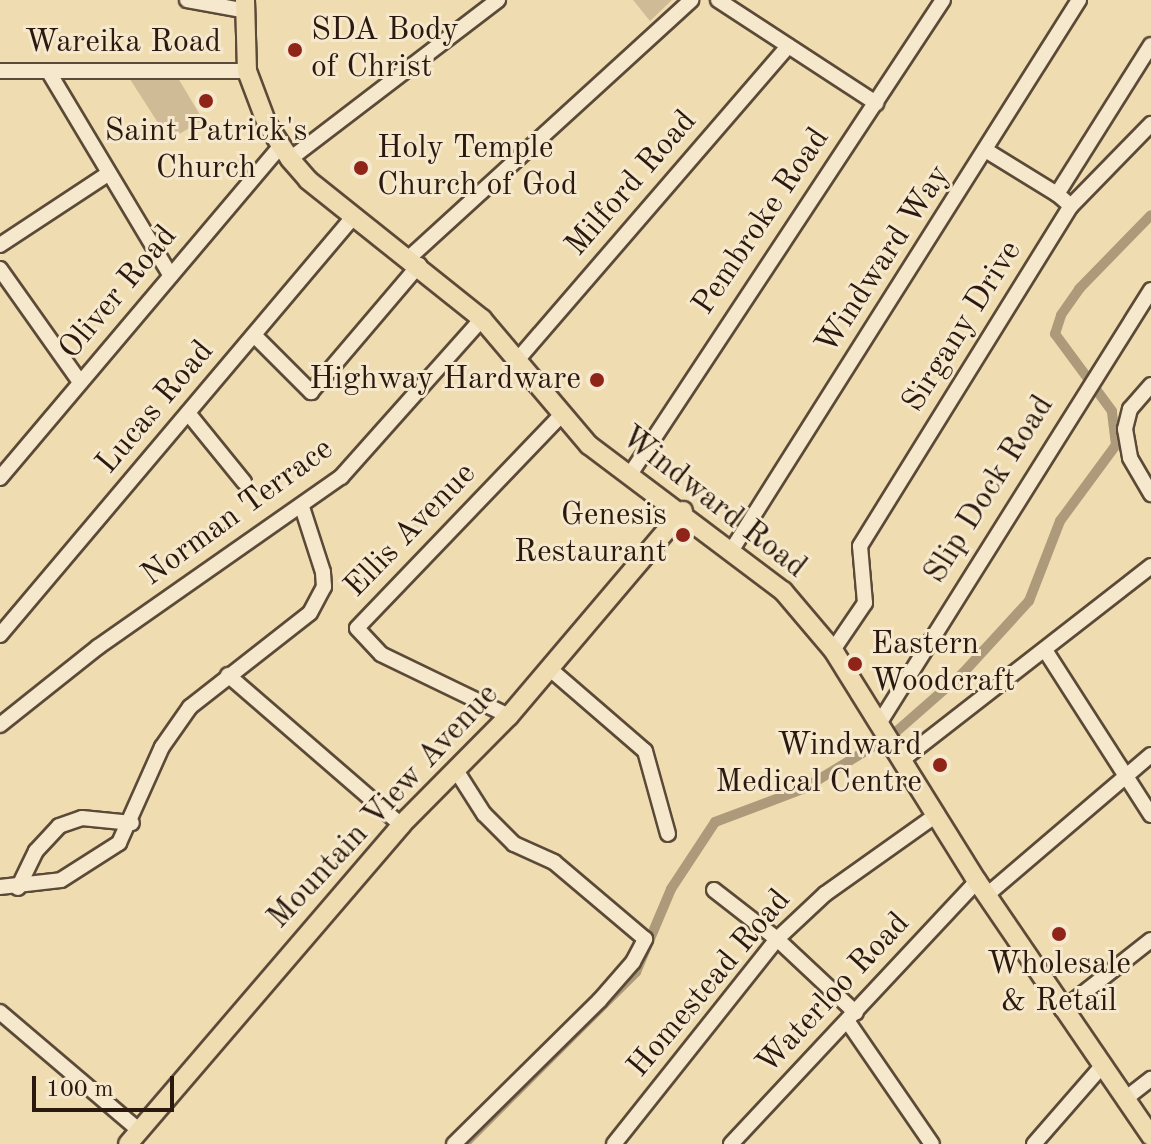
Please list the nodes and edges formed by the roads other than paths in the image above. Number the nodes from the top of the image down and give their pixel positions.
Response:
1 (187, 0) edge
2 (498, 0) edge
3 (691, 0) edge
4 (718, 0) edge
5 (943, 0) edge
6 (1079, 0) edge
7 (244, 5) edge
8 (1151, 45) edge
9 (788, 46) junction
10 (0, 71) edge
11 (247, 71) junction
12 (50, 74) junction
13 (876, 103) junction
14 (1151, 124) edge
15 (987, 151) junction
16 (286, 152) junction
17 (106, 175) junction
18 (1057, 194) junction
19 (1071, 206) junction
20 (354, 216) junction
21 (0, 245) edge
22 (415, 261) junction
23 (0, 269) edge
24 (171, 276) junction
25 (5, 289) edge
26 (1151, 290) edge
27 (482, 319) junction
28 (254, 335) junction
29 (519, 358) junction
30 (80, 382) junction
31 (1151, 385) edge
32 (188, 413) junction
33 (562, 414) junction
34 (629, 476) junction
35 (0, 478) edge
36 (244, 482) dead end
37 (1151, 494) edge
38 (302, 507) junction
39 (683, 511) junction
40 (733, 548) junction
41 (1151, 566) edge
42 (0, 635) edge
43 (833, 650) junction
44 (1045, 650) junction
45 (550, 669) junction
46 (228, 675) junction
47 (509, 716) junction
48 (880, 722) junction
49 (0, 725) edge
50 (1151, 755) edge
51 (902, 760) junction
52 (456, 770) junction
53 (1124, 776) junction
54 (936, 815) junction
55 (1151, 815) edge
56 (132, 823) junction
57 (401, 825) junction
58 (668, 834) dead end
59 (0, 887) edge
60 (983, 887) junction
61 (18, 888) junction
62 (714, 890) dead end
63 (777, 939) junction
64 (1151, 940) edge
65 (1062, 1010) junction
66 (0, 1012) edge
67 (852, 1018) junction
68 (1102, 1066) junction
69 (1151, 1079) edge
70 (1125, 1099) junction
71 (1151, 1136) edge
72 (134, 1137) edge
73 (454, 1144) edge
74 (614, 1144) edge
75 (731, 1144) edge
76 (932, 1144) edge
77 (1034, 1144) edge

1 - 7 street
2 - 16 street, Oliver Road
3 - 22 street
4 - 9 street
5 - 13 street, Pembroke Road
6 - 15 street, Windward Way
7 - 11 main road, Windward Road
8 - 18 street
9 - 13 street
9 - 29 street, Milford Road
10 - 12 street, Wareika Road
11 - 12 street, Wareika Road
11 - 16 main road, Windward Road
12 - 17 street
13 - 34 street, Pembroke Road
14 - 19 street, Sirgany Drive
15 - 18 street
15 - 40 street, Windward Way
16 - 20 main road, Windward Road
16 - 24 street, Oliver Road
17 - 21 street
17 - 24 street
18 - 19 street
19 - 43 street, Sirgany Drive
20 - 22 main road, Windward Road
20 - 28 street, Lucas Road
22 - 27 main road, Windward Road
22 - 28 street
23 - 25 street
24 - 30 street, Oliver Road
25 - 30 street
26 - 48 street, Slip Dock Road
27 - 29 main road, Windward Road
27 - 38 street, Norman Terrace
28 - 32 street, Lucas Road
29 - 33 main road, Windward Road
30 - 35 street, Oliver Road
31 - 37 street
32 - 36 street
32 - 42 street, Lucas Road
33 - 34 main road, Windward Road
33 - 47 street, Ellis Avenue
34 - 39 main road, Windward Road
38 - 46 street
38 - 49 street, Norman Terrace
39 - 40 main road, Windward Road
39 - 45 main road, Mountain View Avenue
40 - 43 main road, Windward Road
41 - 44 street
43 - 48 main road, Windward Road
44 - 51 street
44 - 53 street
45 - 47 main road, Mountain View Avenue
45 - 58 street
46 - 56 street
46 - 57 street
47 - 52 main road, Mountain View Avenue
48 - 51 main road, Windward Road
50 - 53 street, Waterloo Road
51 - 54 main road, Windward Road
52 - 57 main road, Mountain View Avenue
52 - 73 street
53 - 55 street
53 - 60 street, Waterloo Road
54 - 60 main road, Windward Road
54 - 63 street, Homestead Road
56 - 61 street
56 - 61 street
57 - 72 main road, Mountain View Avenue
59 - 61 street
60 - 65 main road, Windward Road
60 - 67 street, Waterloo Road
62 - 63 street
63 - 67 street
63 - 74 street, Homestead Road
64 - 65 street
65 - 68 main road, Windward Road
66 - 72 street
67 - 75 street, Waterloo Road
67 - 76 street
68 - 70 main road, Windward Road
68 - 77 street
69 - 70 street
70 - 71 main road, Windward Road

